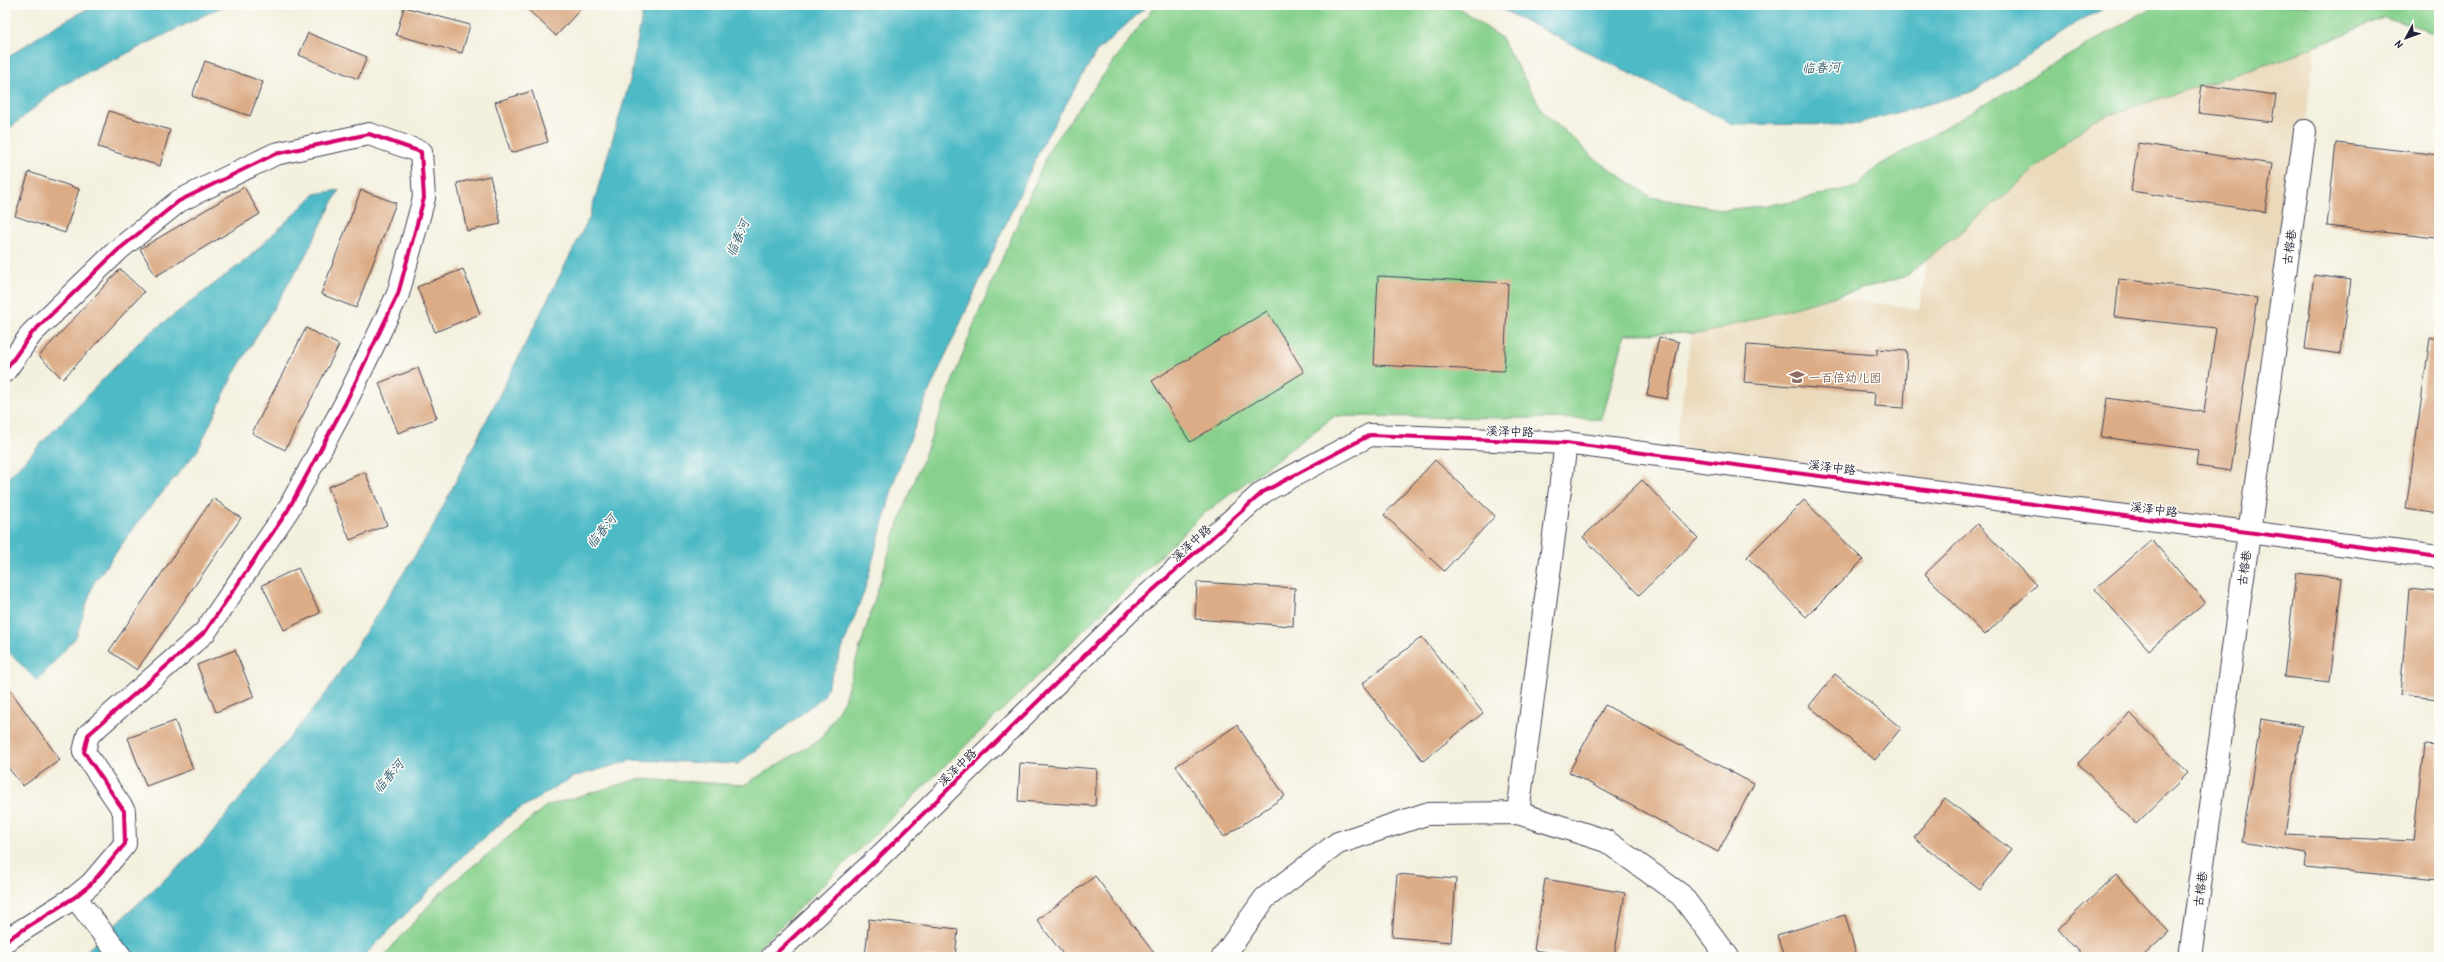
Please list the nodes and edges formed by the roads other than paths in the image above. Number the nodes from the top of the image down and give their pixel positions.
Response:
1 (2305, 132) dead end
2 (5, 371) edge
3 (1566, 443) junction
4 (2249, 531) junction
5 (2439, 557) edge
6 (1518, 813) junction
7 (75, 897) junction
8 (5, 941) edge
9 (121, 957) edge
10 (772, 957) edge
11 (1223, 957) edge
12 (1728, 957) edge
13 (2190, 957) edge

1 - 4 street, 古榕巷
2 - 7 street
3 - 4 street, 溪泽中路
3 - 6 street
3 - 10 street, 溪泽中路
4 - 5 street, 溪泽中路
4 - 13 street, 古榕巷
6 - 11 street
6 - 12 street
7 - 8 street
7 - 9 street

